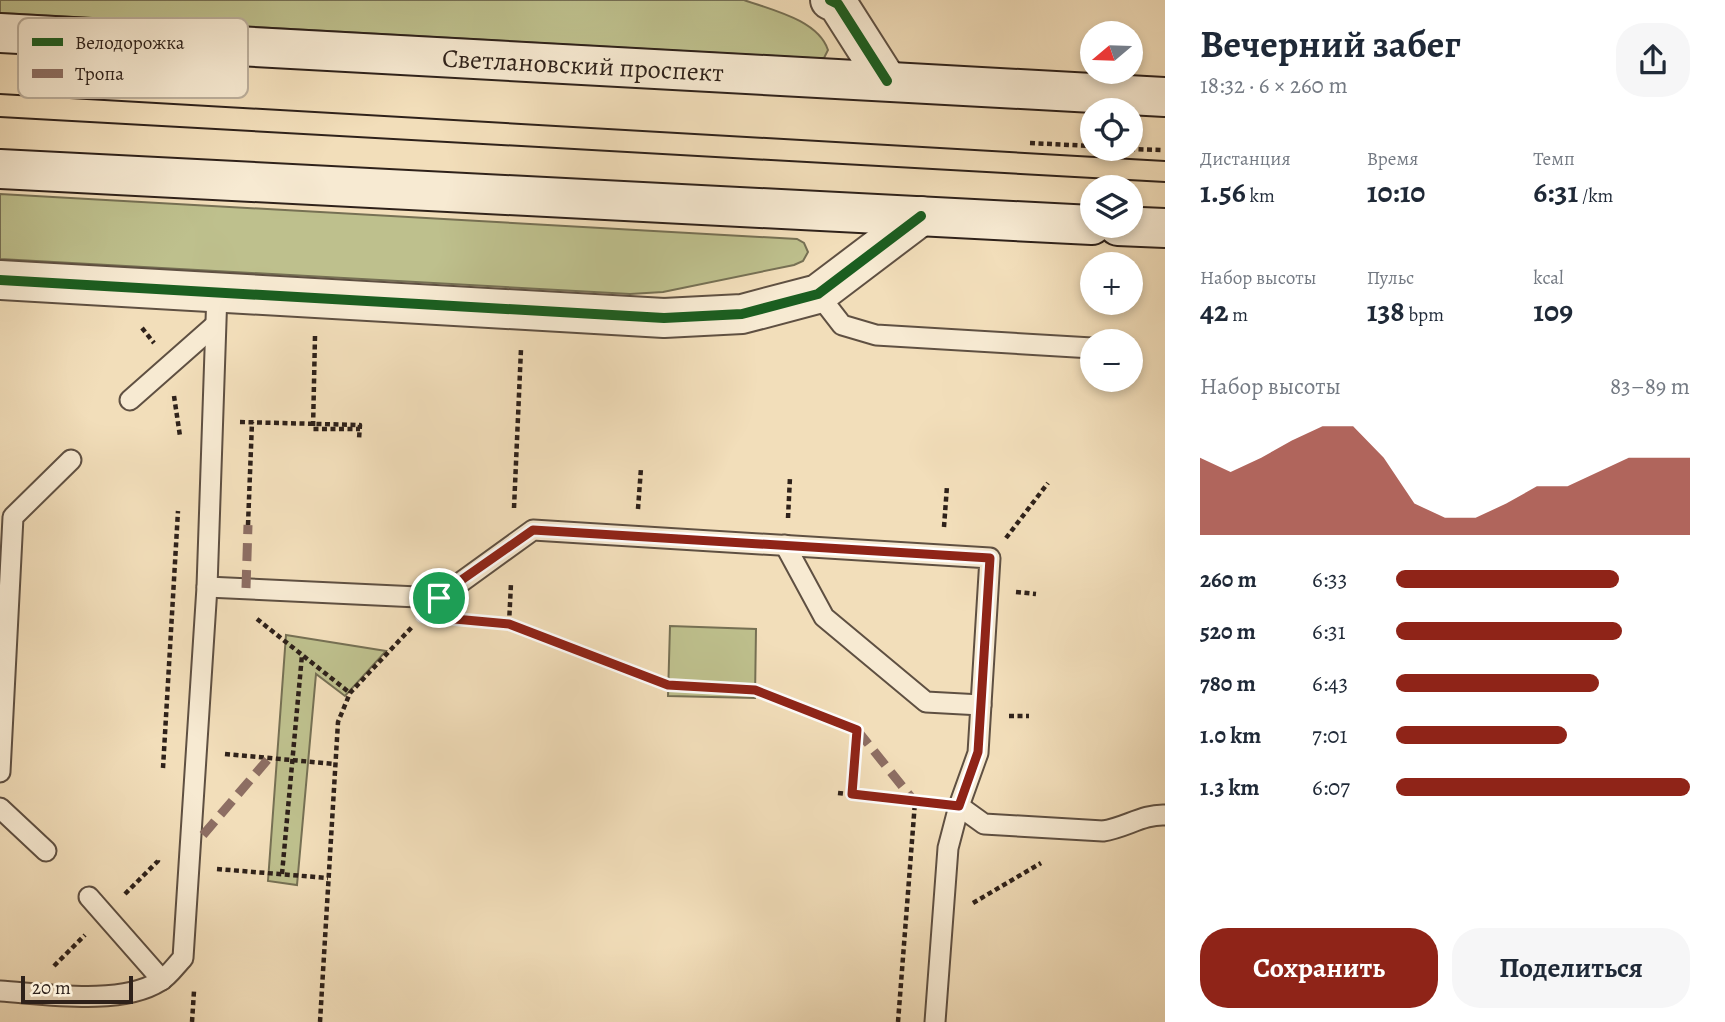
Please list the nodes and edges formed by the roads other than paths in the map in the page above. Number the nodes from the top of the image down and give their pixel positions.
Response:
1 (837, 1) edge
2 (0, 33) edge
3 (18, 34) edge
4 (248, 46) edge
5 (887, 81) junction
6 (1165, 97) edge
7 (0, 169) edge
8 (922, 216) junction
9 (1080, 224) edge
10 (1143, 227) edge
11 (1165, 228) edge
12 (0, 280) edge
13 (818, 294) junction
14 (216, 308) junction
15 (1080, 347) edge
16 (130, 400) dead end
17 (71, 460) dead end
18 (6, 517) edge
19 (786, 545) junction
20 (207, 587) junction
21 (981, 705) junction
22 (0, 772) edge
23 (959, 806) junction
24 (0, 807) edge
25 (1165, 815) edge
26 (46, 850) dead end
27 (89, 897) dead end
28 (162, 980) junction
29 (0, 991) edge
30 (934, 1022) edge

1 - 5 main road
2 - 3 main road, Светлановский проспект
4 - 5 main road, Светлановский проспект
5 - 6 main road, Светлановский проспект
7 - 8 main road
8 - 9 main road
8 - 13 main road
10 - 11 main road
12 - 14 main road
13 - 14 main road
13 - 15 lane
14 - 16 lane
14 - 20 lane
17 - 18 lane
18 - 22 lane
19 - 20 lane
19 - 21 lane
19 - 21 lane
20 - 28 lane
21 - 23 lane
23 - 25 lane
23 - 30 lane
24 - 26 lane
27 - 28 lane
28 - 29 lane

